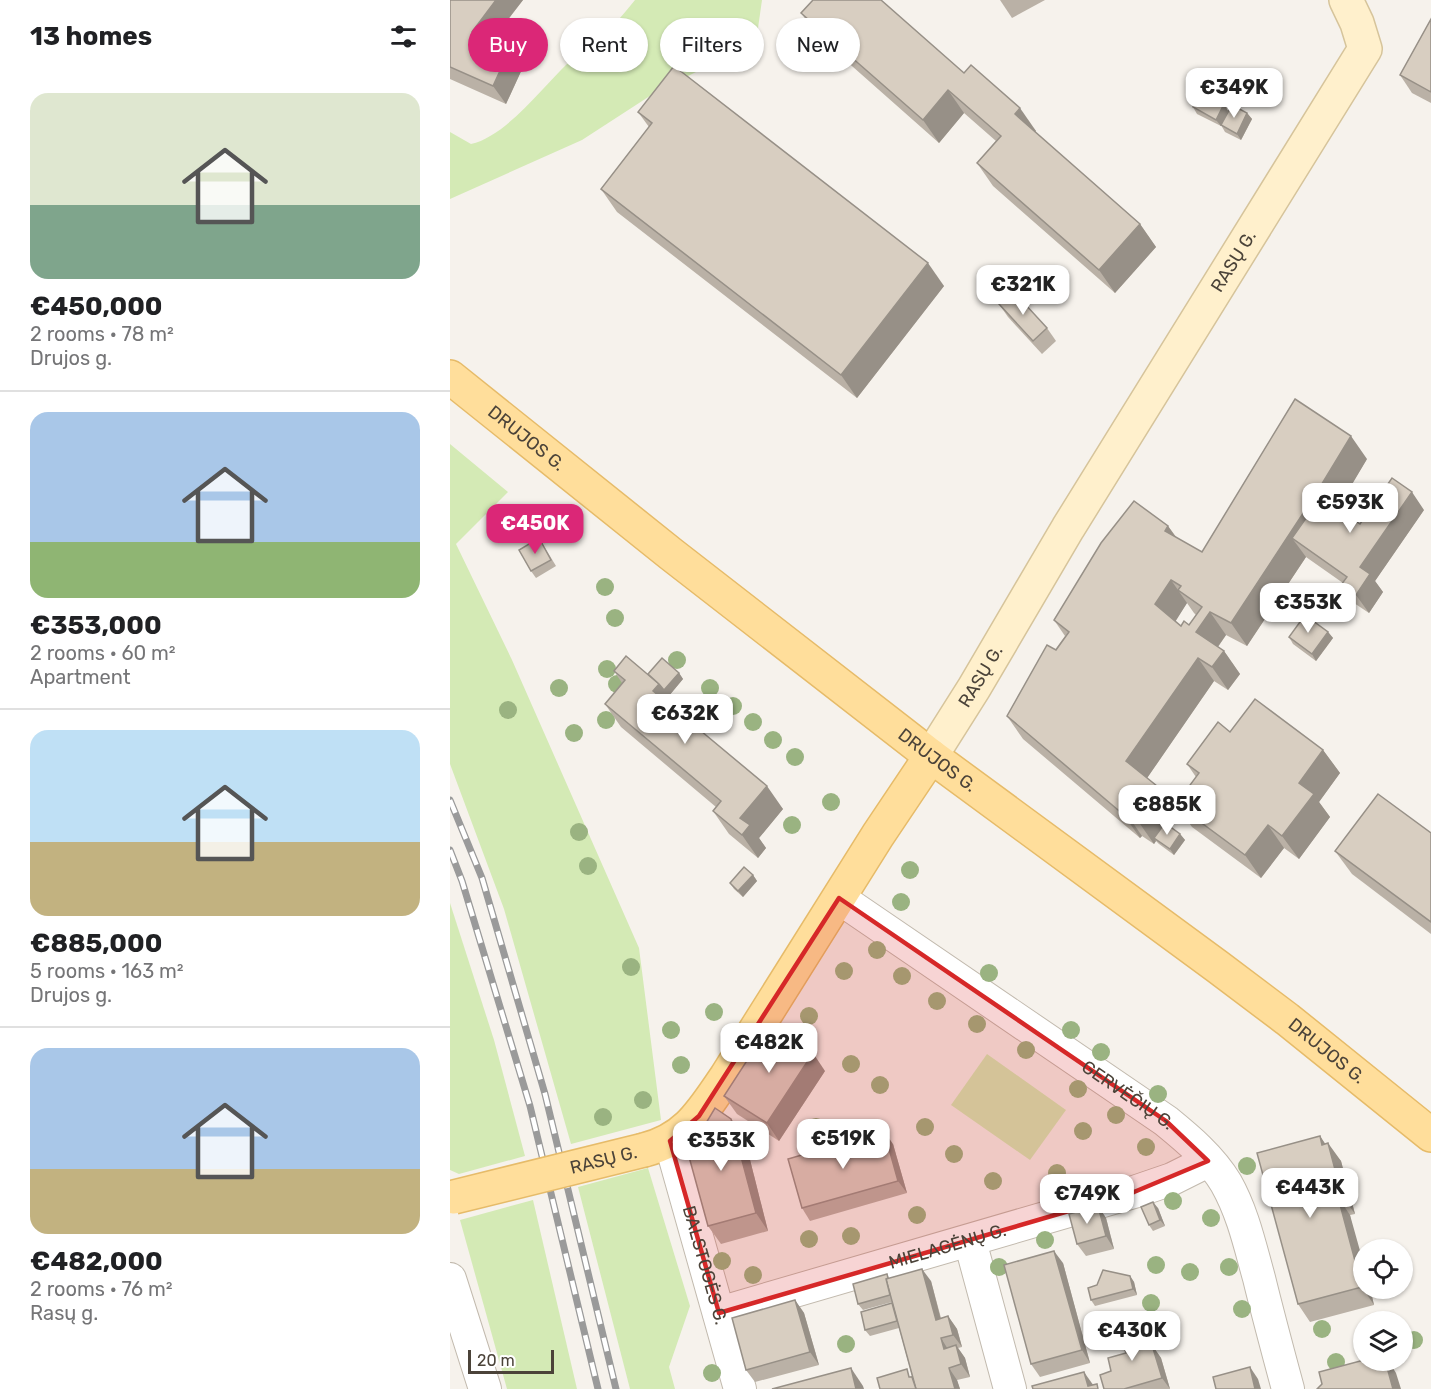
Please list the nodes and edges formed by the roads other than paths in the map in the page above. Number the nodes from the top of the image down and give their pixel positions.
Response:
1 (1346, 0) edge
2 (450, 377) edge
3 (931, 756) junction
4 (839, 898) junction
5 (1431, 1135) edge
6 (657, 1146) junction
7 (1208, 1161) junction
8 (452, 1198) edge
9 (970, 1241) junction
10 (450, 1279) edge
11 (719, 1313) junction
12 (485, 1389) edge
13 (740, 1389) edge
14 (1010, 1389) edge
15 (1288, 1389) edge

1 - 3 main road, RASŲ G.
2 - 3 main road, DRUJOS G.
3 - 4 main road, RASŲ G.
3 - 5 main road, DRUJOS G.
4 - 6 main road, RASŲ G.
4 - 7 street, GERVĖČIŲ G.
6 - 8 main road, RASŲ G., bridge
6 - 11 street, BALSTOGĖS G.
7 - 9 street, MIELAGĖNŲ G.
7 - 15 street, GERVĖČIŲ G.
9 - 11 street, MIELAGĖNŲ G.
9 - 14 street
10 - 12 street
11 - 13 street, BALSTOGĖS G.

